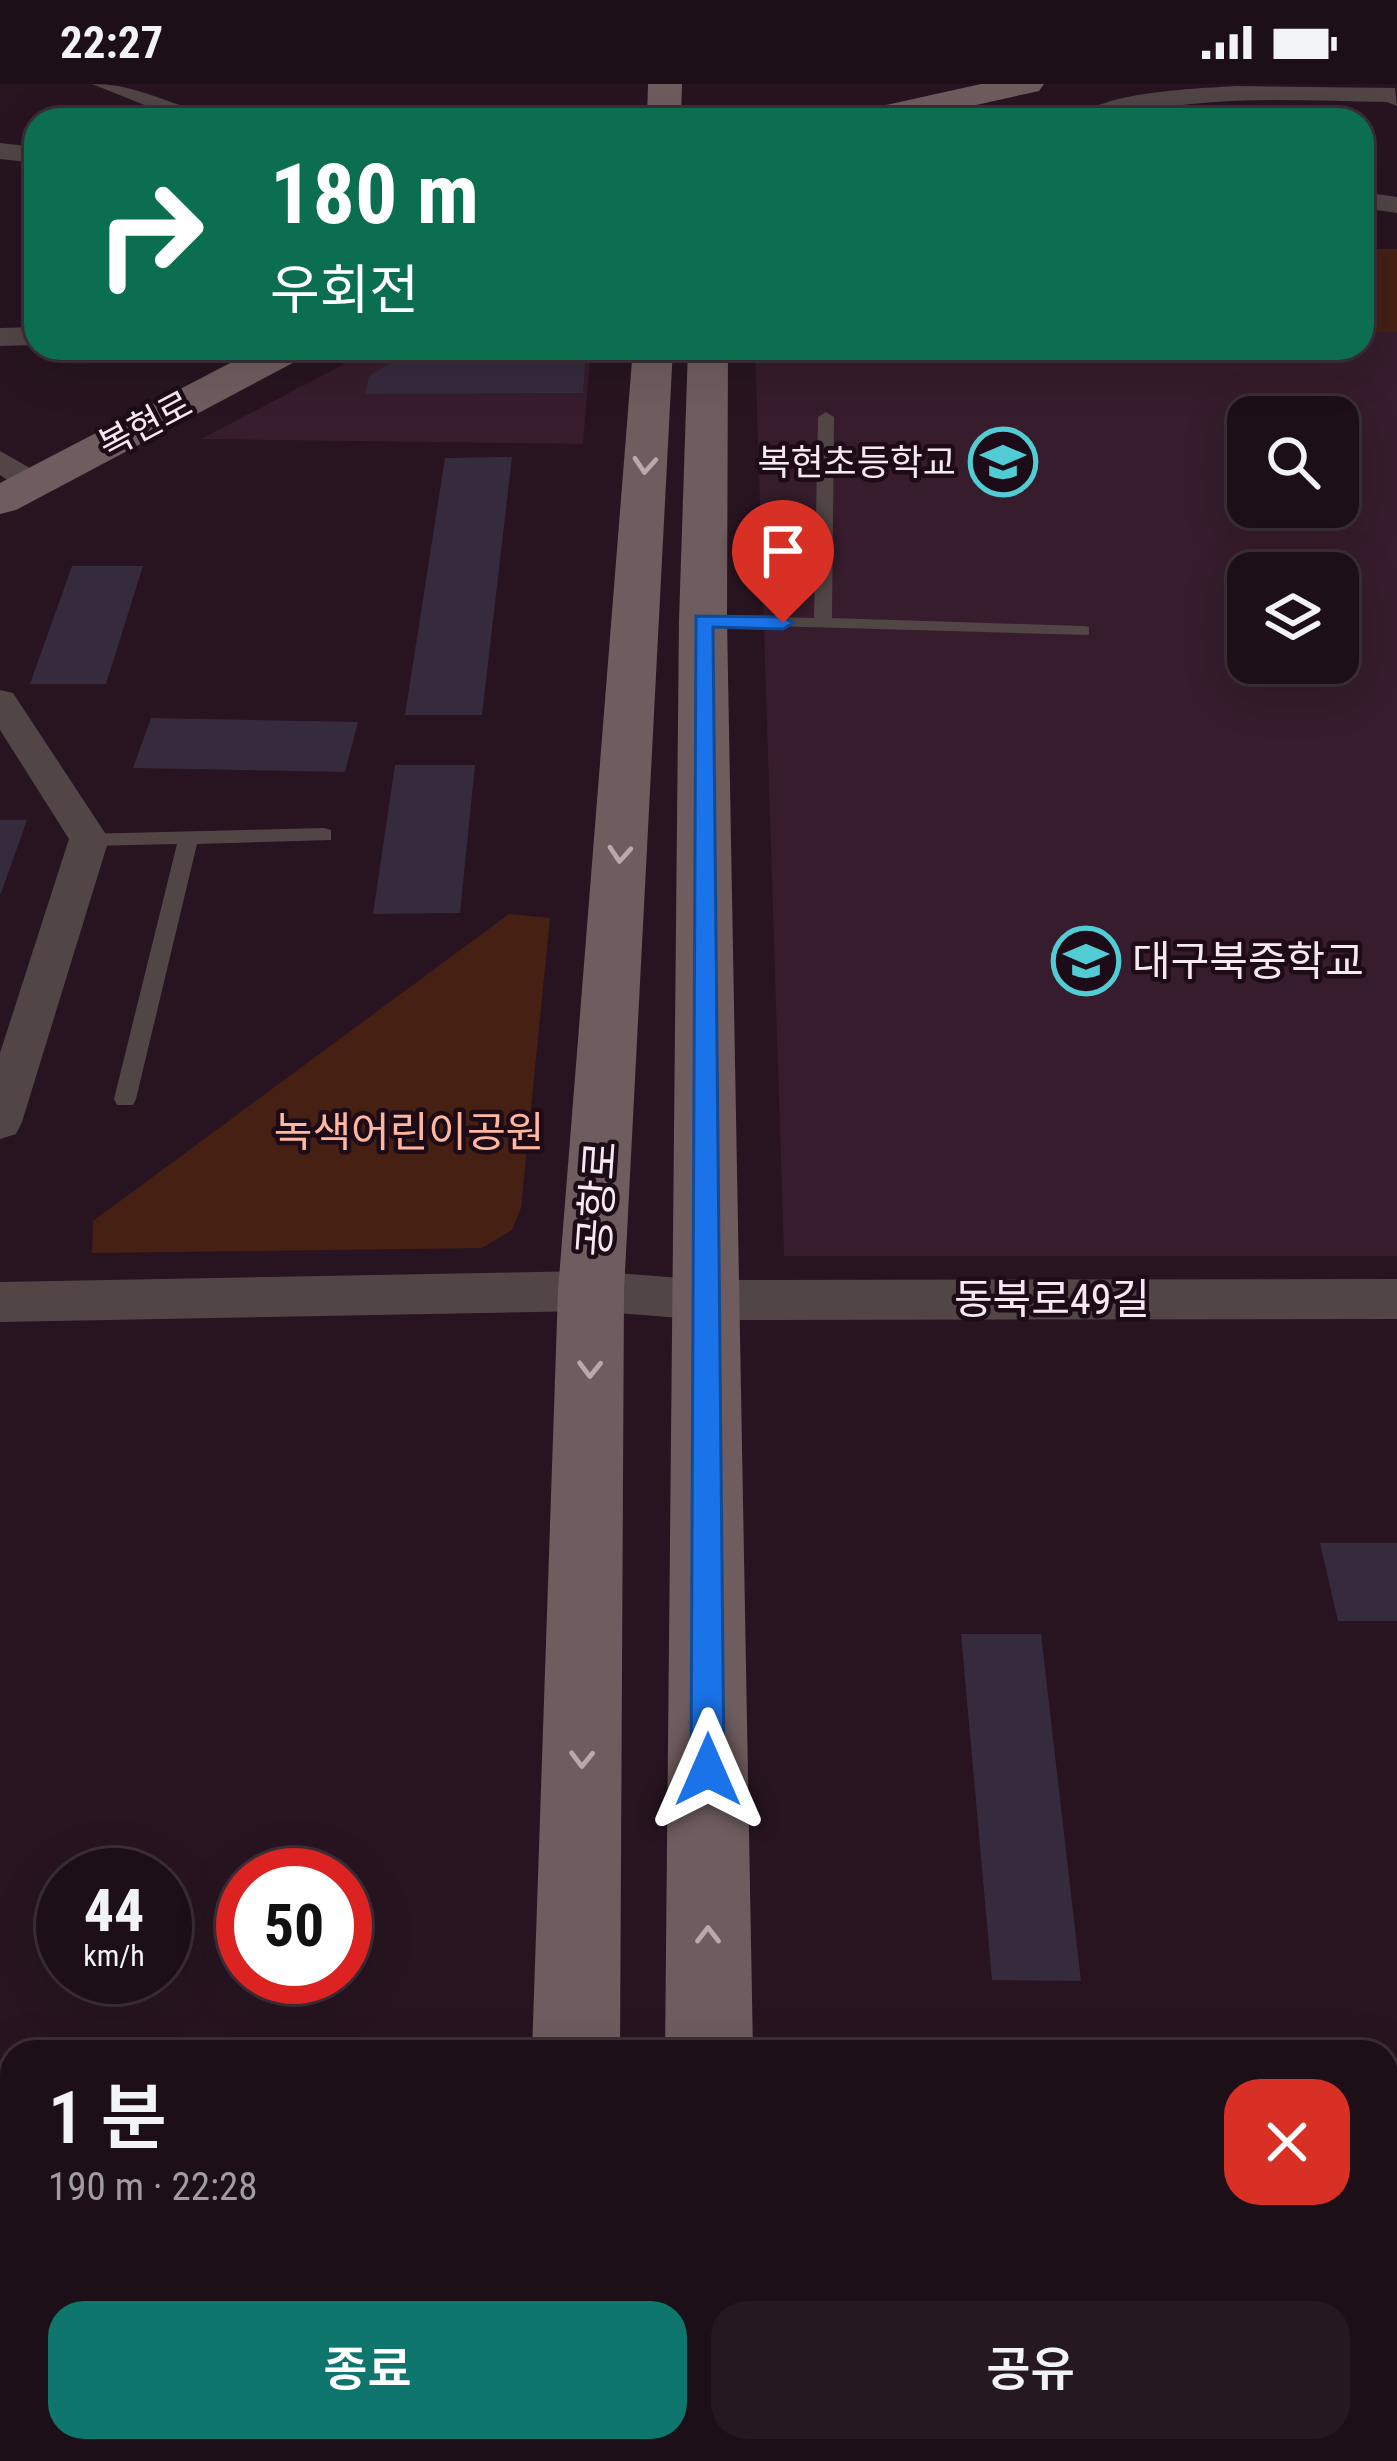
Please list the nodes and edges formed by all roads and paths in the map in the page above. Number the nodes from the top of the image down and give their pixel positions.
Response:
1 (104, 84) edge
2 (1028, 84) edge
3 (1297, 89) edge
4 (1397, 99) edge
5 (174, 108) edge
6 (917, 108) edge
7 (1138, 108) edge
8 (265, 360) edge
9 (652, 360) edge
10 (708, 360) edge
11 (826, 417) dead end
12 (11, 481) edge
13 (703, 620) junction
14 (823, 624) junction
15 (1083, 632) dead end
16 (0, 701) edge
17 (324, 836) dead end
18 (189, 837) junction
19 (89, 839) junction
20 (125, 1099) dead end
21 (2, 1108) edge
22 (591, 1292) junction
23 (1397, 1298) edge
24 (706, 1300) junction
25 (0, 1302) edge
26 (576, 2040) edge
27 (709, 2040) edge

1 - 5 street
2 - 6 main road
3 - 4 street
3 - 7 street
8 - 12 main road, 복현로
9 -> 22 main road, 공항로
10 - 13 main road
11 - 14 lane
13 - 14 lane
13 - 24 main road
14 - 15 lane
16 - 19 street
17 - 18 lane
18 - 19 lane
18 - 20 lane
19 - 21 street
22 - 24 street, 동북로49길
22 - 25 street, 동북로49길
22 -> 26 main road, 공항로
23 - 24 street, 동북로49길
27 -> 24 main road

